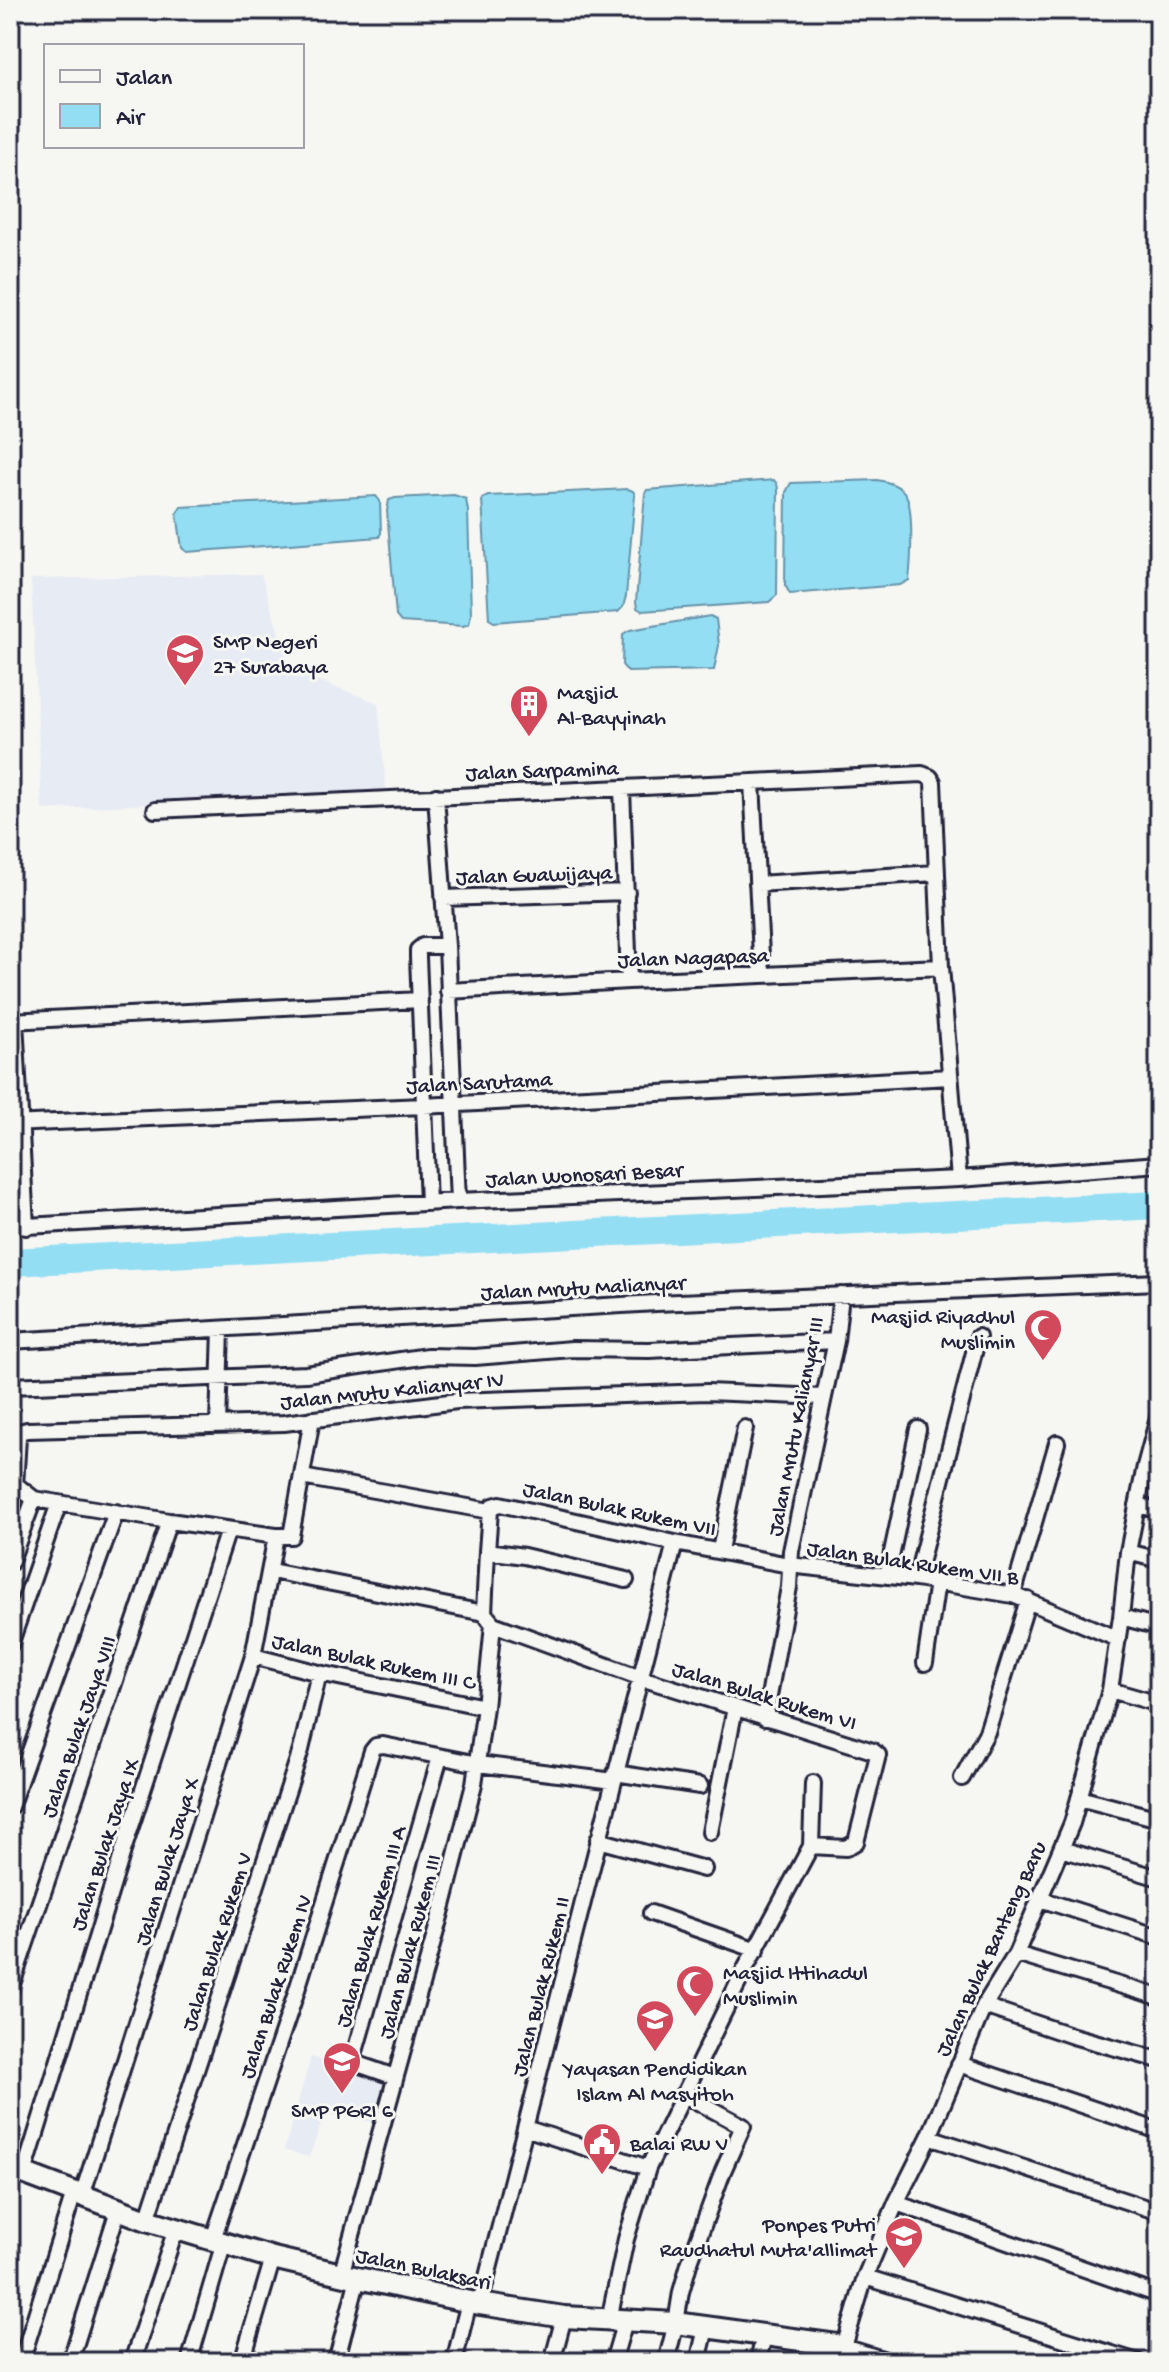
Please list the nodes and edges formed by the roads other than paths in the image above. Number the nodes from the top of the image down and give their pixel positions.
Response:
1 (752, 782) junction
2 (622, 788) junction
3 (436, 796) junction
4 (155, 810) dead end
5 (936, 873) junction
6 (757, 884) junction
7 (627, 892) junction
8 (443, 898) junction
9 (447, 946) junction
10 (941, 967) junction
11 (762, 975) junction
12 (629, 981) junction
13 (448, 991) junction
14 (420, 1000) junction
15 (12, 1020) edge
16 (451, 1052) junction
17 (423, 1054) junction
18 (950, 1077) junction
19 (453, 1104) junction
20 (423, 1106) junction
21 (15, 1124) edge
22 (1159, 1164) edge
23 (959, 1179) junction
24 (458, 1201) junction
25 (428, 1203) junction
26 (10, 1227) edge
27 (26, 1227) junction
28 (1159, 1282) edge
29 (841, 1295) junction
30 (221, 1329) junction
31 (978, 1337) dead end
32 (10, 1341) edge
33 (836, 1341) junction
34 (219, 1377) junction
35 (10, 1386) edge
36 (823, 1397) junction
37 (1159, 1414) edge
38 (312, 1419) junction
39 (218, 1425) junction
40 (745, 1428) dead end
41 (918, 1429) dead end
42 (1156, 1437) edge
43 (1057, 1443) dead end
44 (302, 1477) junction
45 (12, 1483) edge
46 (34, 1499) junction
47 (59, 1503) junction
48 (1137, 1505) junction
49 (1159, 1510) edge
50 (490, 1511) junction
51 (116, 1512) junction
52 (169, 1521) junction
53 (228, 1530) junction
54 (276, 1536) junction
55 (675, 1543) junction
56 (720, 1550) junction
57 (487, 1551) junction
58 (1128, 1552) junction
59 (1159, 1560) edge
60 (10, 1563) edge
61 (789, 1565) junction
62 (271, 1571) junction
63 (887, 1576) junction
64 (916, 1579) junction
65 (626, 1580) dead end
66 (937, 1582) junction
67 (1020, 1597) junction
68 (1121, 1617) junction
69 (489, 1618) junction
70 (1159, 1627) edge
71 (1115, 1638) junction
72 (10, 1645) edge
73 (253, 1656) junction
74 (925, 1663) dead end
75 (319, 1673) junction
76 (641, 1678) junction
77 (1110, 1690) junction
78 (1159, 1704) edge
79 (485, 1707) junction
80 (735, 1708) junction
81 (765, 1718) junction
82 (440, 1757) junction
83 (478, 1764) junction
84 (614, 1777) junction
85 (962, 1778) dead end
86 (813, 1783) dead end
87 (700, 1786) dead end
88 (1079, 1798) junction
89 (10, 1807) edge
90 (1159, 1819) edge
91 (710, 1832) dead end
92 (598, 1840) junction
93 (811, 1846) junction
94 (1061, 1849) junction
95 (704, 1869) dead end
96 (1159, 1878) edge
97 (1040, 1899) junction
98 (651, 1913) dead end
99 (1159, 1937) edge
100 (757, 1950) junction
101 (1016, 1954) junction
102 (10, 1990) edge
103 (1159, 1997) edge
104 (984, 2006) junction
105 (1159, 2060) edge
106 (959, 2064) junction
107 (395, 2077) junction
108 (683, 2094) junction
109 (525, 2128) junction
110 (1159, 2131) edge
111 (929, 2137) junction
112 (648, 2168) junction
113 (14, 2172) edge
114 (78, 2194) junction
115 (896, 2203) junction
116 (118, 2210) junction
117 (1159, 2212) edge
118 (147, 2220) junction
119 (176, 2229) junction
120 (218, 2240) junction
121 (273, 2258) junction
122 (350, 2277) junction
123 (865, 2277) junction
124 (1159, 2295) edge
125 (475, 2303) junction
126 (564, 2317) junction
127 (617, 2320) junction
128 (676, 2323) junction
129 (706, 2328) junction
130 (764, 2335) junction
131 (837, 2349) edge
132 (21, 2362) edge
133 (70, 2362) edge
134 (132, 2362) edge
135 (189, 2362) edge
136 (242, 2362) edge
137 (336, 2362) edge
138 (454, 2362) edge
139 (552, 2362) edge
140 (613, 2362) edge
141 (666, 2362) edge
142 (698, 2362) edge
143 (758, 2362) edge
144 (892, 2362) edge
145 (1138, 2362) edge

1 - 2 street, Jalan Sarpamina
1 - 5 street, Jalan Sarpamina
1 - 6 street
2 - 3 street, Jalan Sarpamina
2 - 7 street
3 - 4 street, Jalan Sarpamina
3 - 8 street
5 - 6 street
5 - 10 street
6 - 11 street
7 - 8 street, Jalan Guawijaya
7 - 12 street
8 - 9 street
9 - 13 street
9 - 14 street
10 - 11 street, Jalan Nagapasa
10 - 18 street
11 - 12 street, Jalan Nagapasa
12 - 13 street, Jalan Nagapasa
13 - 16 street
14 - 15 street
14 - 17 street
15 - 21 street
16 - 17 street
16 - 19 street
17 - 20 street
18 - 19 street, Jalan Sarutama
18 - 23 street
19 - 20 street, Jalan Sarutama
19 - 24 street
20 - 21 street, Jalan Sarutama
20 - 25 street
21 - 27 street
22 - 23 street, Jalan Wonosari Besar
23 - 24 street, Jalan Wonosari Besar
24 - 25 street, Jalan Wonosari Besar
25 - 27 street, Jalan Wonosari Besar
26 - 27 street, Jalan Wonosari Besar
28 - 29 street, Jalan Mrutu Malianyar
29 - 30 street, Jalan Mrutu Malianyar
29 - 33 street, Jalan Mrutu Kalianyar III
30 - 32 street, Jalan Mrutu Malianyar
30 - 34 street
31 - 64 street
33 - 34 street
33 - 36 street, Jalan Mrutu Kalianyar III
34 - 35 street
34 - 39 street
36 - 38 street, Jalan Mrutu Kalianyar IV
36 - 61 street, Jalan Mrutu Kalianyar III
37 - 42 street, Jalan Bulak Banteng Baru
38 - 39 street, Jalan Mrutu Kalianyar IV
38 - 44 street
39 - 45 street, Jalan Mrutu Kalianyar IV
40 - 56 street
41 - 63 street
42 - 48 street, Jalan Bulak Banteng Baru
43 - 67 street
44 - 50 street, Jalan Bulak Rukem VII
44 - 54 street
45 - 46 street
46 - 47 street
46 - 60 street
47 - 51 street
47 - 72 street
48 - 49 street
48 - 58 street, Jalan Bulak Banteng Baru
50 - 55 street, Jalan Bulak Rukem VII
50 - 57 street, Jalan Bulak Rukem III
51 - 52 street
51 - 89 street
52 - 53 street
52 - 102 street, Jalan Bulak Jaya VIII
53 - 54 street
53 - 113 street, Jalan Bulak Jaya IX
54 - 62 street, Jalan Bulak Jaya X
55 - 56 street, Jalan Bulak Rukem VII
55 - 76 street, Jalan Bulak Rukem II
56 - 61 street, Jalan Bulak Rukem VII
57 - 65 street
57 - 69 street, Jalan Bulak Rukem III
58 - 59 street
58 - 68 street, Jalan Bulak Banteng Baru
61 - 63 street, Jalan Bulak Rukem VII B
61 - 81 street, Jalan Mrutu Kalianyar III
62 - 69 street
62 - 73 street, Jalan Bulak Jaya X
63 - 64 street, Jalan Bulak Rukem VII B
64 - 66 street, Jalan Bulak Rukem VII B
66 - 67 street, Jalan Bulak Rukem VII B
66 - 74 street
67 - 71 street, Jalan Bulak Rukem VII B
67 - 85 street
68 - 70 street
68 - 71 street, Jalan Bulak Banteng Baru
69 - 76 street
69 - 79 street, Jalan Bulak Rukem III
71 - 77 street, Jalan Bulak Banteng Baru
73 - 75 street, Jalan Bulak Rukem III C
73 - 114 street, Jalan Bulak Jaya X
75 - 79 street, Jalan Bulak Rukem III C
75 - 118 street, Jalan Bulak Rukem V
76 - 80 street, Jalan Bulak Rukem VI
76 - 84 street, Jalan Bulak Rukem II
77 - 78 street
77 - 88 street, Jalan Bulak Banteng Baru
79 - 83 street, Jalan Bulak Rukem III
80 - 81 street, Jalan Bulak Rukem VI
80 - 91 street
81 - 93 street, Jalan Bulak Rukem VI
82 - 83 street
82 - 107 street, Jalan Bulak Rukem III A
82 - 120 street, Jalan Bulak Rukem IV
83 - 84 street
83 - 107 street, Jalan Bulak Rukem III
84 - 87 street
84 - 92 street, Jalan Bulak Rukem II
86 - 93 street
88 - 90 street
88 - 94 street, Jalan Bulak Banteng Baru
92 - 95 street
92 - 109 street, Jalan Bulak Rukem II
93 - 100 street
94 - 96 street
94 - 97 street, Jalan Bulak Banteng Baru
97 - 99 street
97 - 101 street, Jalan Bulak Banteng Baru
98 - 100 street
100 - 108 street
101 - 103 street
101 - 104 street, Jalan Bulak Banteng Baru
104 - 105 street
104 - 106 street, Jalan Bulak Banteng Baru
106 - 110 street
106 - 111 street, Jalan Bulak Banteng Baru
107 - 122 street, Jalan Bulak Rukem III
108 - 112 street
108 - 128 street
109 - 112 street
109 - 125 street, Jalan Bulak Rukem II
111 - 115 street, Jalan Bulak Banteng Baru
111 - 117 street
112 - 127 street
113 - 114 street, Jalan Bulaksari
114 - 116 street, Jalan Bulaksari
114 - 132 street, Jalan Bulak Jaya X
115 - 123 street, Jalan Bulak Banteng Baru
115 - 124 street
116 - 118 street, Jalan Bulaksari
116 - 133 street
118 - 119 street, Jalan Bulaksari
119 - 120 street, Jalan Bulaksari
119 - 134 street
120 - 121 street, Jalan Bulaksari
120 - 135 street, Jalan Bulak Rukem IV
121 - 122 street, Jalan Bulaksari
121 - 136 street
122 - 125 street, Jalan Bulaksari
122 - 137 street, Jalan Bulak Rukem III
123 - 131 street, Jalan Bulak Banteng Baru
123 - 145 street
125 - 126 street, Jalan Bulaksari
125 - 138 street, Jalan Bulak Rukem II
126 - 127 street, Jalan Bulaksari
126 - 139 street
127 - 128 street, Jalan Bulaksari
127 - 140 street
128 - 129 street, Jalan Bulaksari
128 - 141 street
129 - 130 street, Jalan Bulaksari
129 - 142 street
130 - 131 street, Jalan Bulaksari
130 - 143 street
131 - 144 street

